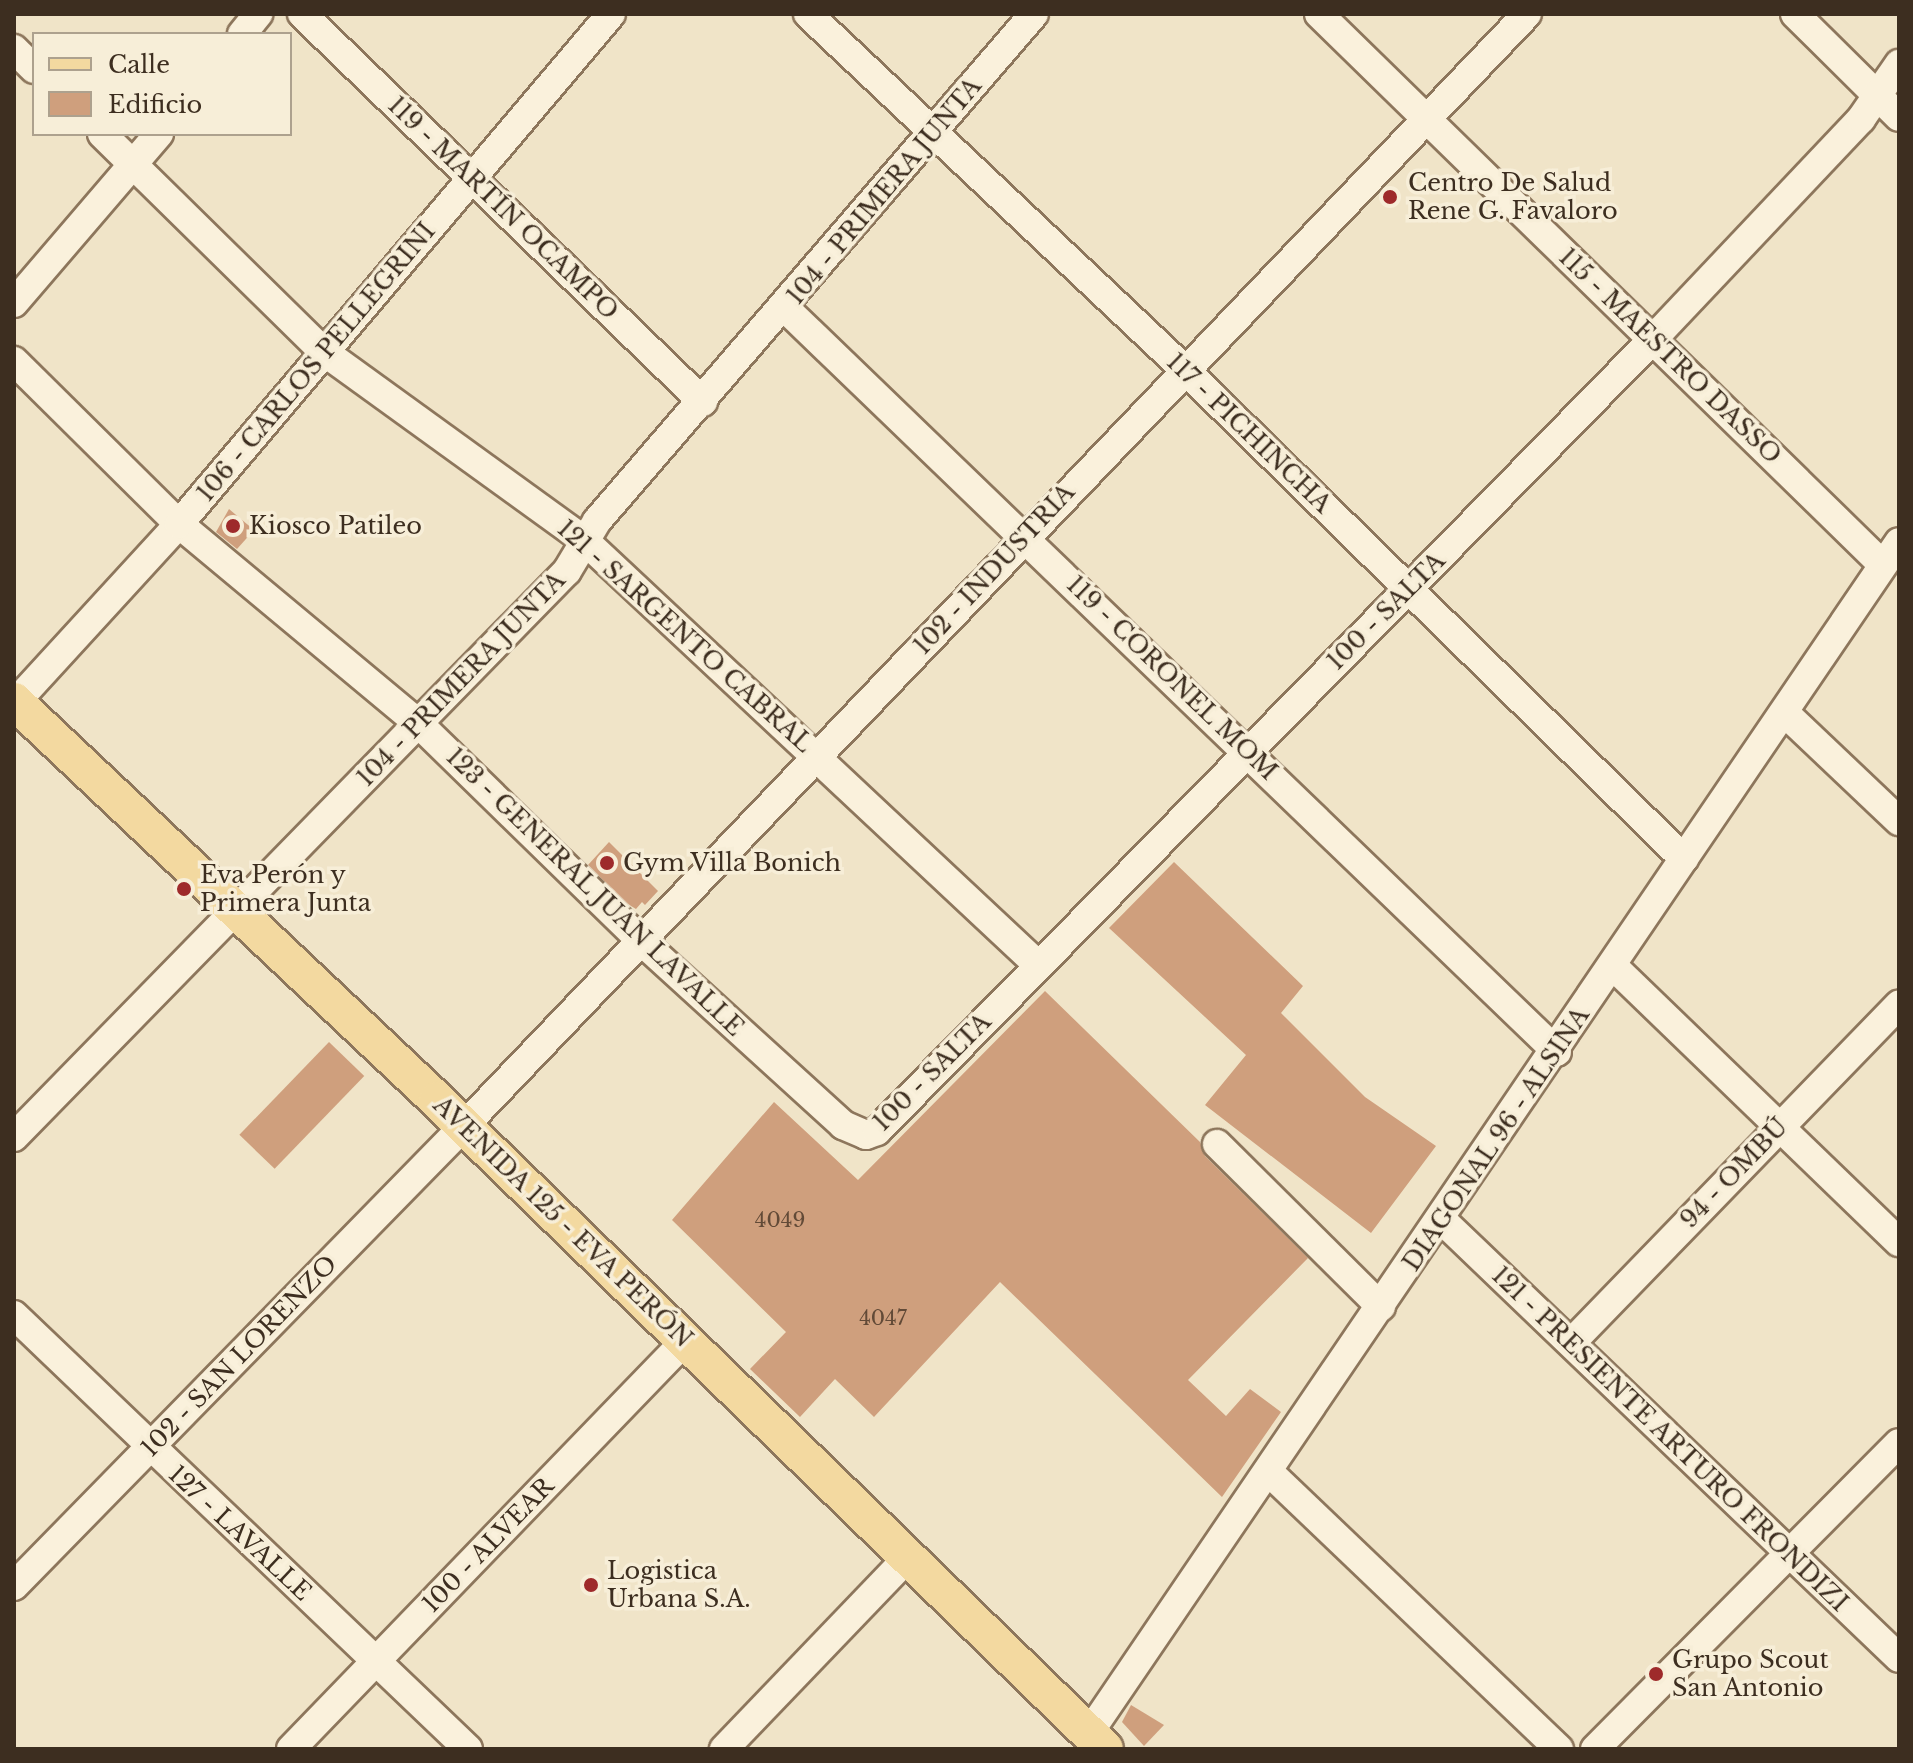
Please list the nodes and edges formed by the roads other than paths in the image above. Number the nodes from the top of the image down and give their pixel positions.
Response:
1 (258, 14) edge
2 (302, 14) edge
3 (611, 14) edge
4 (808, 14) edge
5 (1034, 14) edge
6 (1319, 14) edge
7 (1527, 14) edge
8 (1795, 14) edge
9 (244, 32) edge
10 (14, 49) edge
11 (1899, 64) edge
12 (32, 67) edge
13 (1876, 96) junction
14 (1899, 117) edge
15 (1426, 119) junction
16 (932, 135) junction
17 (104, 136) edge
18 (157, 136) edge
19 (133, 165) junction
20 (472, 179) junction
21 (14, 303) edge
22 (785, 308) junction
23 (1653, 339) junction
24 (323, 351) junction
25 (14, 361) edge
26 (1184, 369) junction
27 (703, 402) junction
28 (179, 524) junction
29 (1025, 536) junction
30 (584, 540) junction
31 (1891, 553) edge
32 (1409, 588) junction
33 (15, 703) edge
34 (1785, 713) junction
35 (418, 723) junction
36 (1247, 751) junction
37 (817, 757) junction
38 (1899, 821) edge
39 (1684, 859) junction
40 (235, 909) junction
41 (640, 940) junction
42 (1038, 965) junction
43 (1614, 967) junction
44 (1899, 1005) edge
45 (1557, 1052) junction
46 (464, 1126) junction
47 (1780, 1126) junction
48 (855, 1134) joint
49 (14, 1137) edge
50 (1217, 1144) dead end
51 (1441, 1219) junction
52 (1899, 1242) edge
53 (1381, 1307) junction
54 (14, 1315) edge
55 (685, 1341) junction
56 (1572, 1342) junction
57 (1899, 1443) edge
58 (150, 1448) junction
59 (1269, 1472) junction
60 (1792, 1555) junction
61 (909, 1556) junction
62 (14, 1586) edge
63 (1899, 1658) edge
64 (375, 1660) junction
65 (1097, 1741) edge
66 (291, 1749) edge
67 (468, 1749) edge
68 (724, 1749) edge
69 (1559, 1749) edge
70 (1595, 1749) edge

1 - 9 street
2 - 20 street, 119 - MARTÍN OCAMPO
3 - 20 street, 106 - CARLOS PELLEGRINI
4 - 16 street, 117 - PICHINCHA
5 - 16 street, 104 - PRIMERA JUNTA
6 - 15 street, 115 - MAESTRO DASSO
7 - 15 street, 102 - INDUSTRIA
8 - 13 street
10 - 12 street
11 - 13 street, 100 - SALTA
13 - 14 street
13 - 23 street, 100 - SALTA
15 - 23 street, 115 - MAESTRO DASSO
15 - 26 street, 102 - INDUSTRIA
16 - 22 street, 104 - PRIMERA JUNTA
16 - 26 street, 117 - PICHINCHA
17 - 19 street, 121 - SARGENTO CABRAL
18 - 19 street
19 - 21 street
19 - 24 street, 121 - SARGENTO CABRAL
20 - 24 street, 106 - CARLOS PELLEGRINI
20 - 27 street, 119 - MARTÍN OCAMPO
22 - 27 street, 104 - PRIMERA JUNTA
22 - 29 street, 119 - CORONEL MOM
23 - 31 street, 115 - MAESTRO DASSO
23 - 32 street, 100 - SALTA
24 - 28 street, 106 - CARLOS PELLEGRINI
24 - 30 street, 121 - SARGENTO CABRAL
25 - 28 street, 123 - GENERAL JUAN LAVALLE
26 - 29 street, 102 - INDUSTRIA
26 - 32 street, 117 - PICHINCHA
27 - 30 street, 104 - PRIMERA JUNTA
28 - 33 street, 106 - CARLOS PELLEGRINI
28 - 35 street, 123 - GENERAL JUAN LAVALLE
29 - 36 street, 119 - CORONEL MOM
29 - 37 street, 102 - INDUSTRIA
30 - 35 street, 104 - PRIMERA JUNTA
30 - 37 street, 121 - SARGENTO CABRAL
31 - 34 street, DIAGONAL 96 - ALSINA
32 - 36 street, 100 - SALTA
32 - 39 street, 117 - PICHINCHA
33 - 40 main road, AVENIDA 125 - EVA PERÓN
34 - 38 street
34 - 39 street, DIAGONAL 96 - ALSINA
35 - 40 street, 104 - PRIMERA JUNTA
35 - 41 street, 123 - GENERAL JUAN LAVALLE
36 - 42 street, 100 - SALTA
36 - 45 street, 119 - CORONEL MOM
37 - 41 street, 102 - INDUSTRIA
37 - 42 street, 121 - SARGENTO CABRAL
39 - 43 street, DIAGONAL 96 - ALSINA
40 - 46 main road, AVENIDA 125 - EVA PERÓN
40 - 49 street, 104 - PRIMERA JUNTA
41 - 46 street, 102 - INDUSTRIA
41 - 48 street, 123 - GENERAL JUAN LAVALLE
42 - 48 street, 100 - SALTA
43 - 45 street, DIAGONAL 96 - ALSINA
43 - 47 street
44 - 47 street, 94 - OMBÚ
45 - 51 street, DIAGONAL 96 - ALSINA
46 - 55 main road, AVENIDA 125 - EVA PERÓN
46 - 58 street, 102 - SAN LORENZO
47 - 52 street
47 - 56 street, 94 - OMBÚ
50 - 53 street
51 - 53 street, DIAGONAL 96 - ALSINA
51 - 56 street, 121 - PRESIENTE ARTURO FRONDIZI
53 - 59 street, DIAGONAL 96 - ALSINA
54 - 58 street, 127 - LAVALLE
55 - 61 main road, AVENIDA 125 - EVA PERÓN
55 - 64 street, 100 - ALVEAR
56 - 60 street, 121 - PRESIENTE ARTURO FRONDIZI
57 - 60 street
58 - 62 street, 102 - SAN LORENZO
58 - 64 street, 127 - LAVALLE
59 - 65 street, DIAGONAL 96 - ALSINA
59 - 69 street
60 - 63 street, 121 - PRESIENTE ARTURO FRONDIZI
60 - 70 street
61 - 65 main road, AVENIDA 125 - EVA PERÓN
61 - 68 street
64 - 66 street, 100 - ALVEAR
64 - 67 street, 127 - LAVALLE

